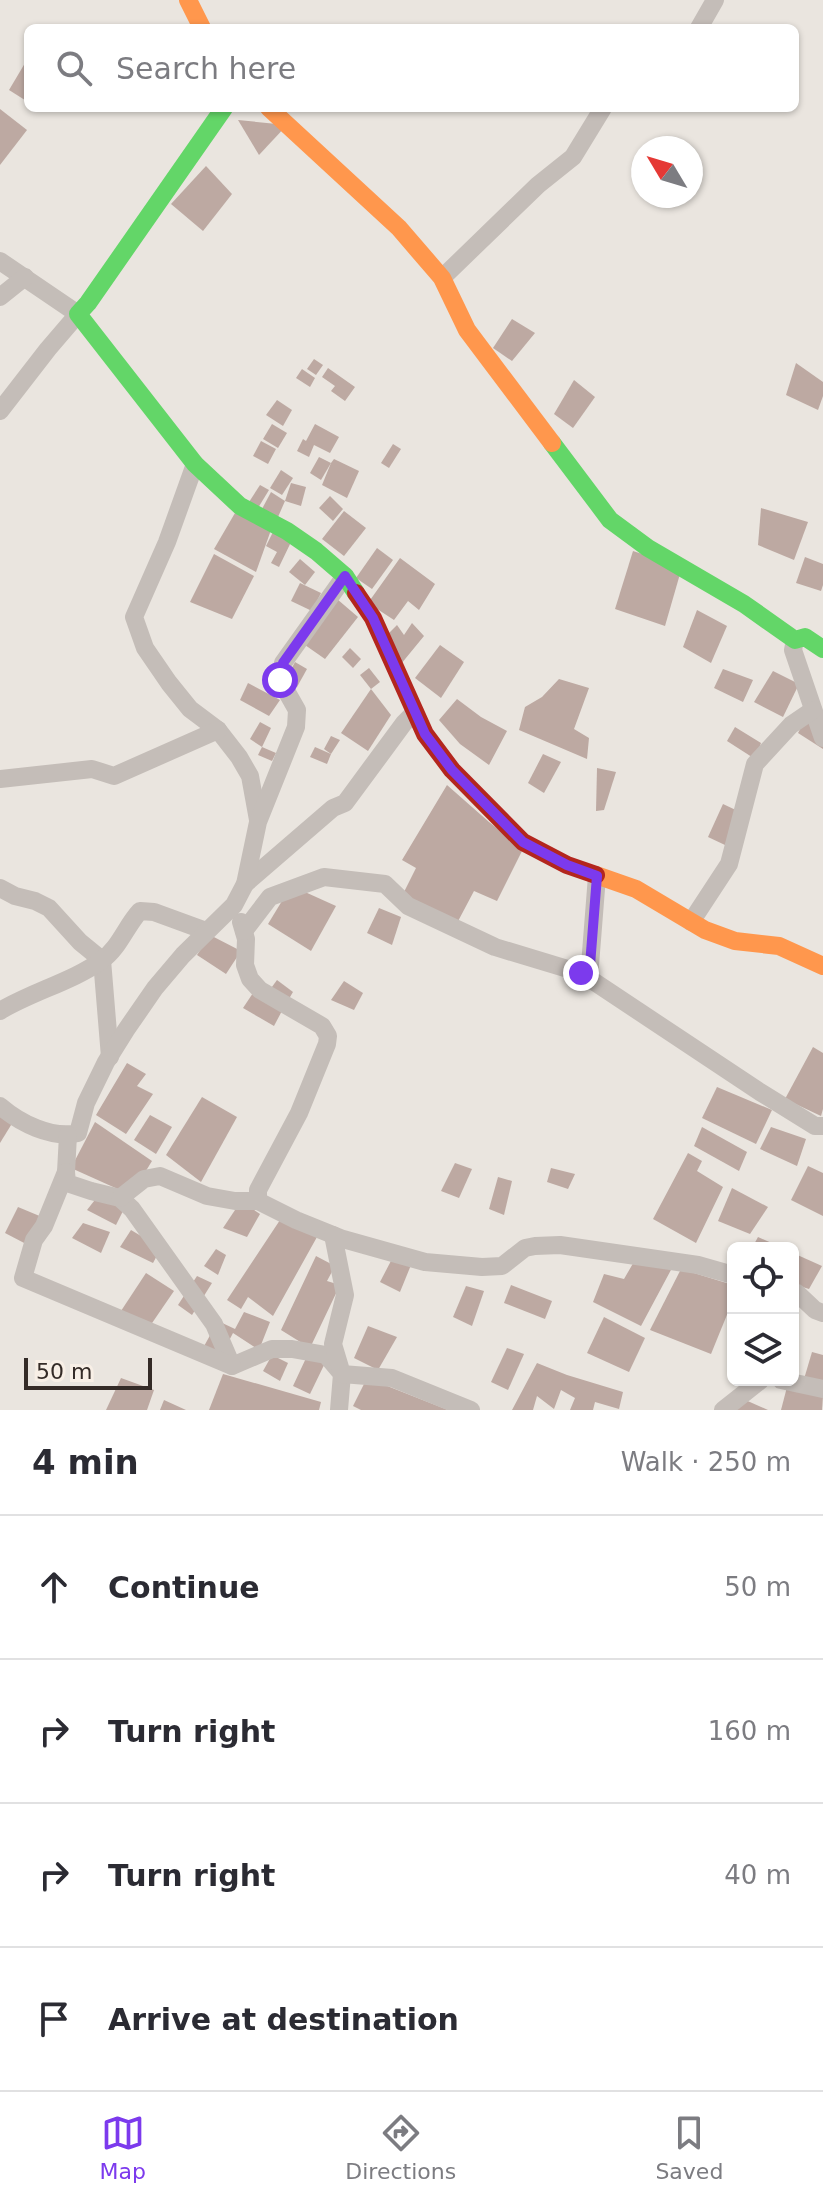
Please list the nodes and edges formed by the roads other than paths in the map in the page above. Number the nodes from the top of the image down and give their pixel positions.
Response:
1 (188, 0) edge
2 (715, 0) edge
3 (200, 24) edge
4 (701, 24) edge
5 (221, 112) edge
6 (273, 112) edge
7 (601, 112) edge
8 (0, 261) edge
9 (25, 277) junction
10 (442, 278) junction
11 (0, 297) edge
12 (78, 314) junction
13 (0, 411) edge
14 (195, 464) junction
15 (345, 576) junction
16 (795, 640) junction
17 (823, 649) edge
18 (813, 710) junction
19 (415, 712) junction
20 (218, 730) junction
21 (823, 738) edge
22 (0, 779) edge
23 (258, 822) junction
24 (597, 876) junction
25 (245, 884) junction
26 (0, 888) edge
27 (234, 905) junction
28 (691, 922) junction
29 (206, 931) junction
30 (244, 931) junction
31 (102, 960) junction
32 (823, 966) edge
33 (589, 978) junction
34 (0, 1011) edge
35 (110, 1057) junction
36 (0, 1106) edge
37 (823, 1126) edge
38 (68, 1135) junction
39 (66, 1172) junction
40 (120, 1198) junction
41 (258, 1201) junction
42 (333, 1235) junction
43 (727, 1273) edge
44 (799, 1299) edge
45 (823, 1313) edge
46 (232, 1366) junction
47 (342, 1374) junction
48 (799, 1384) edge
49 (753, 1386) edge
50 (823, 1389) edge
51 (339, 1410) edge
52 (471, 1410) edge
53 (723, 1410) edge

1 - 3 street
2 - 4 street
5 - 12 street
6 - 10 street
7 - 10 street
8 - 9 street
9 - 11 street
9 - 12 street
10 - 16 street
12 - 13 street
12 - 14 street
14 - 15 street
14 - 20 street
15 - 19 street
15 - 23 street
16 - 17 street
16 - 18 street
18 - 21 street
18 - 28 street
19 - 24 street
19 - 25 street
20 - 22 street
20 - 23 street
23 - 25 street
24 - 28 street
24 - 33 street
25 - 27 street
26 - 31 street
27 - 29 street
27 - 30 street
28 - 32 street
29 - 31 street
29 - 35 street
30 - 33 street
30 - 41 street
31 - 34 street
31 - 35 street
33 - 37 street
35 - 38 street
36 - 38 street
38 - 39 street
39 - 40 street
39 - 46 street
40 - 41 street
40 - 46 street
41 - 42 street
42 - 43 street
42 - 47 street
44 - 45 street
46 - 47 street
47 - 51 street
47 - 52 street
48 - 50 street
49 - 53 street

